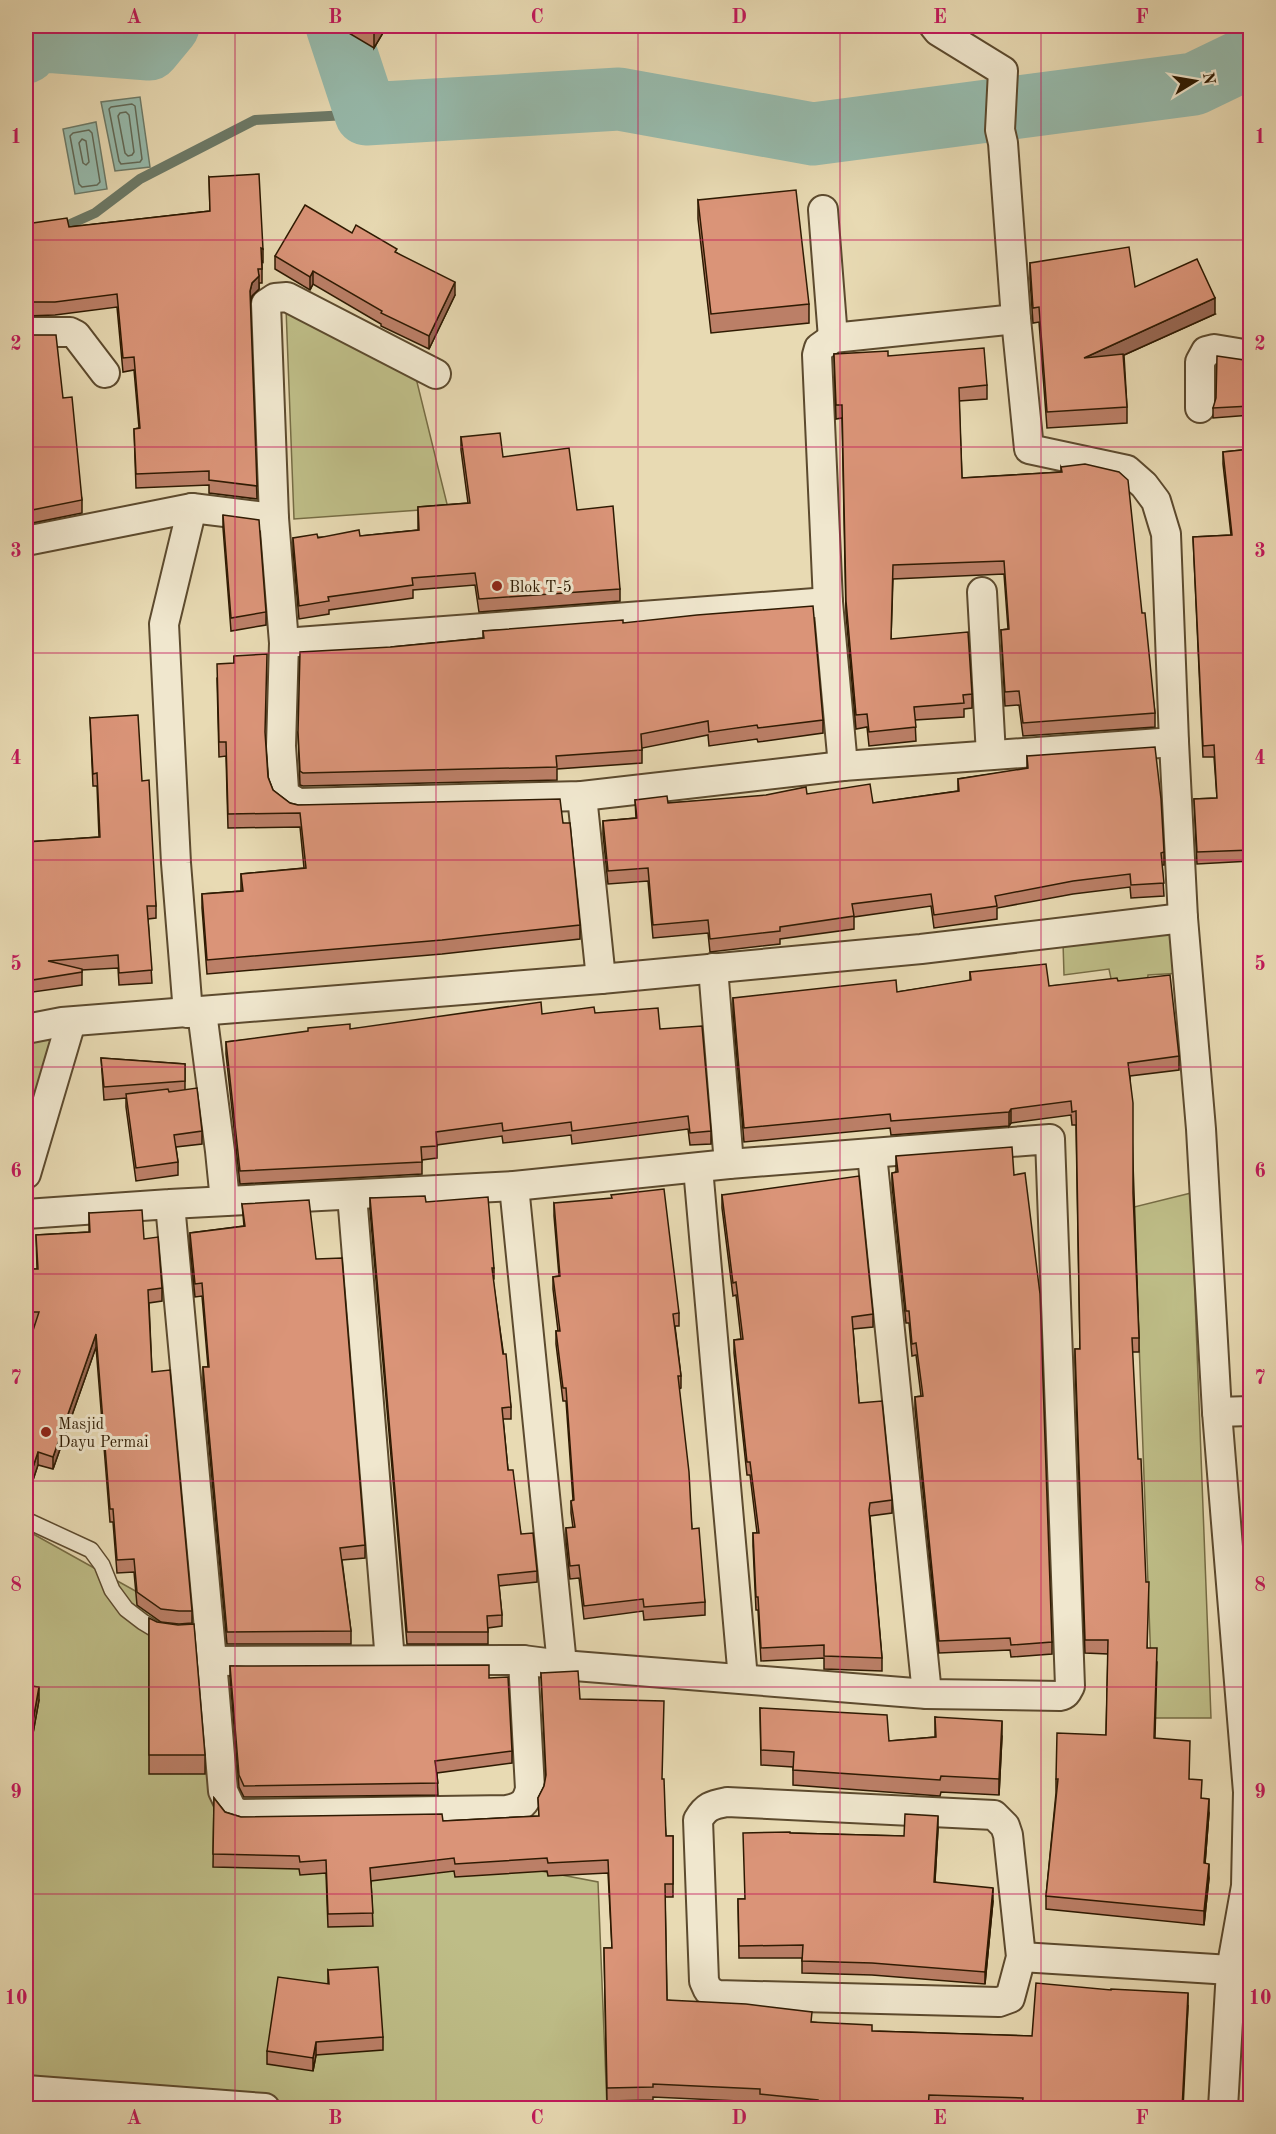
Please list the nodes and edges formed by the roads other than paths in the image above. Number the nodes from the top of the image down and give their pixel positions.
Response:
1 (934, 26) edge
2 (823, 210) dead end
3 (1016, 319) junction
4 (26, 332) edge
5 (833, 338) junction
6 (1251, 355) edge
7 (105, 373) dead end
8 (436, 374) dead end
9 (1200, 408) dead end
10 (192, 508) junction
11 (274, 518) junction
12 (26, 541) edge
13 (982, 592) dead end
14 (828, 602) junction
15 (284, 643) junction
16 (1174, 742) junction
17 (991, 755) junction
18 (843, 766) junction
19 (582, 796) junction
20 (1184, 918) junction
21 (712, 968) junction
22 (601, 980) junction
23 (195, 1012) junction
24 (71, 1022) junction
25 (26, 1029) edge
26 (872, 1154) junction
27 (729, 1164) junction
28 (698, 1168) junction
29 (26, 1174) edge
30 (514, 1186) junction
31 (352, 1195) junction
32 (225, 1202) junction
33 (170, 1204) junction
34 (26, 1214) edge
35 (1251, 1411) edge
36 (1217, 1412) junction
37 (26, 1520) edge
38 (193, 1633) junction
39 (524, 1660) junction
40 (212, 1661) junction
41 (390, 1661) junction
42 (562, 1665) junction
43 (743, 1679) junction
44 (927, 1694) junction
45 (1239, 1955) edge
46 (1021, 1957) junction
47 (26, 2090) edge
48 (265, 2109) edge
49 (1223, 2109) edge

1 - 3 street
2 - 5 street
3 - 5 street
3 - 16 street
4 - 7 street
5 - 14 street
6 - 9 street
8 - 11 street
10 - 11 street
10 - 12 street
10 - 23 street
11 - 15 street
13 - 17 street
14 - 15 street
14 - 18 street
15 - 19 street
16 - 17 street
16 - 20 street
17 - 18 street
18 - 19 street
19 - 22 street
20 - 21 street
20 - 36 street
21 - 22 street
21 - 27 street
22 - 23 street
23 - 24 street
23 - 32 street
24 - 25 street
24 - 29 street
26 - 27 street
26 - 44 street
26 - 44 street
27 - 28 street
28 - 30 street
28 - 43 street
30 - 31 street
30 - 42 street
31 - 32 street
31 - 41 street
32 - 33 street
33 - 34 street
33 - 38 street
35 - 36 street
36 - 45 street
37 - 38 lane
38 - 40 street
39 - 40 street
39 - 41 street
39 - 42 street
40 - 41 street
42 - 43 street
43 - 44 street
45 - 46 street
45 - 49 street
46 - 46 street
47 - 48 street

